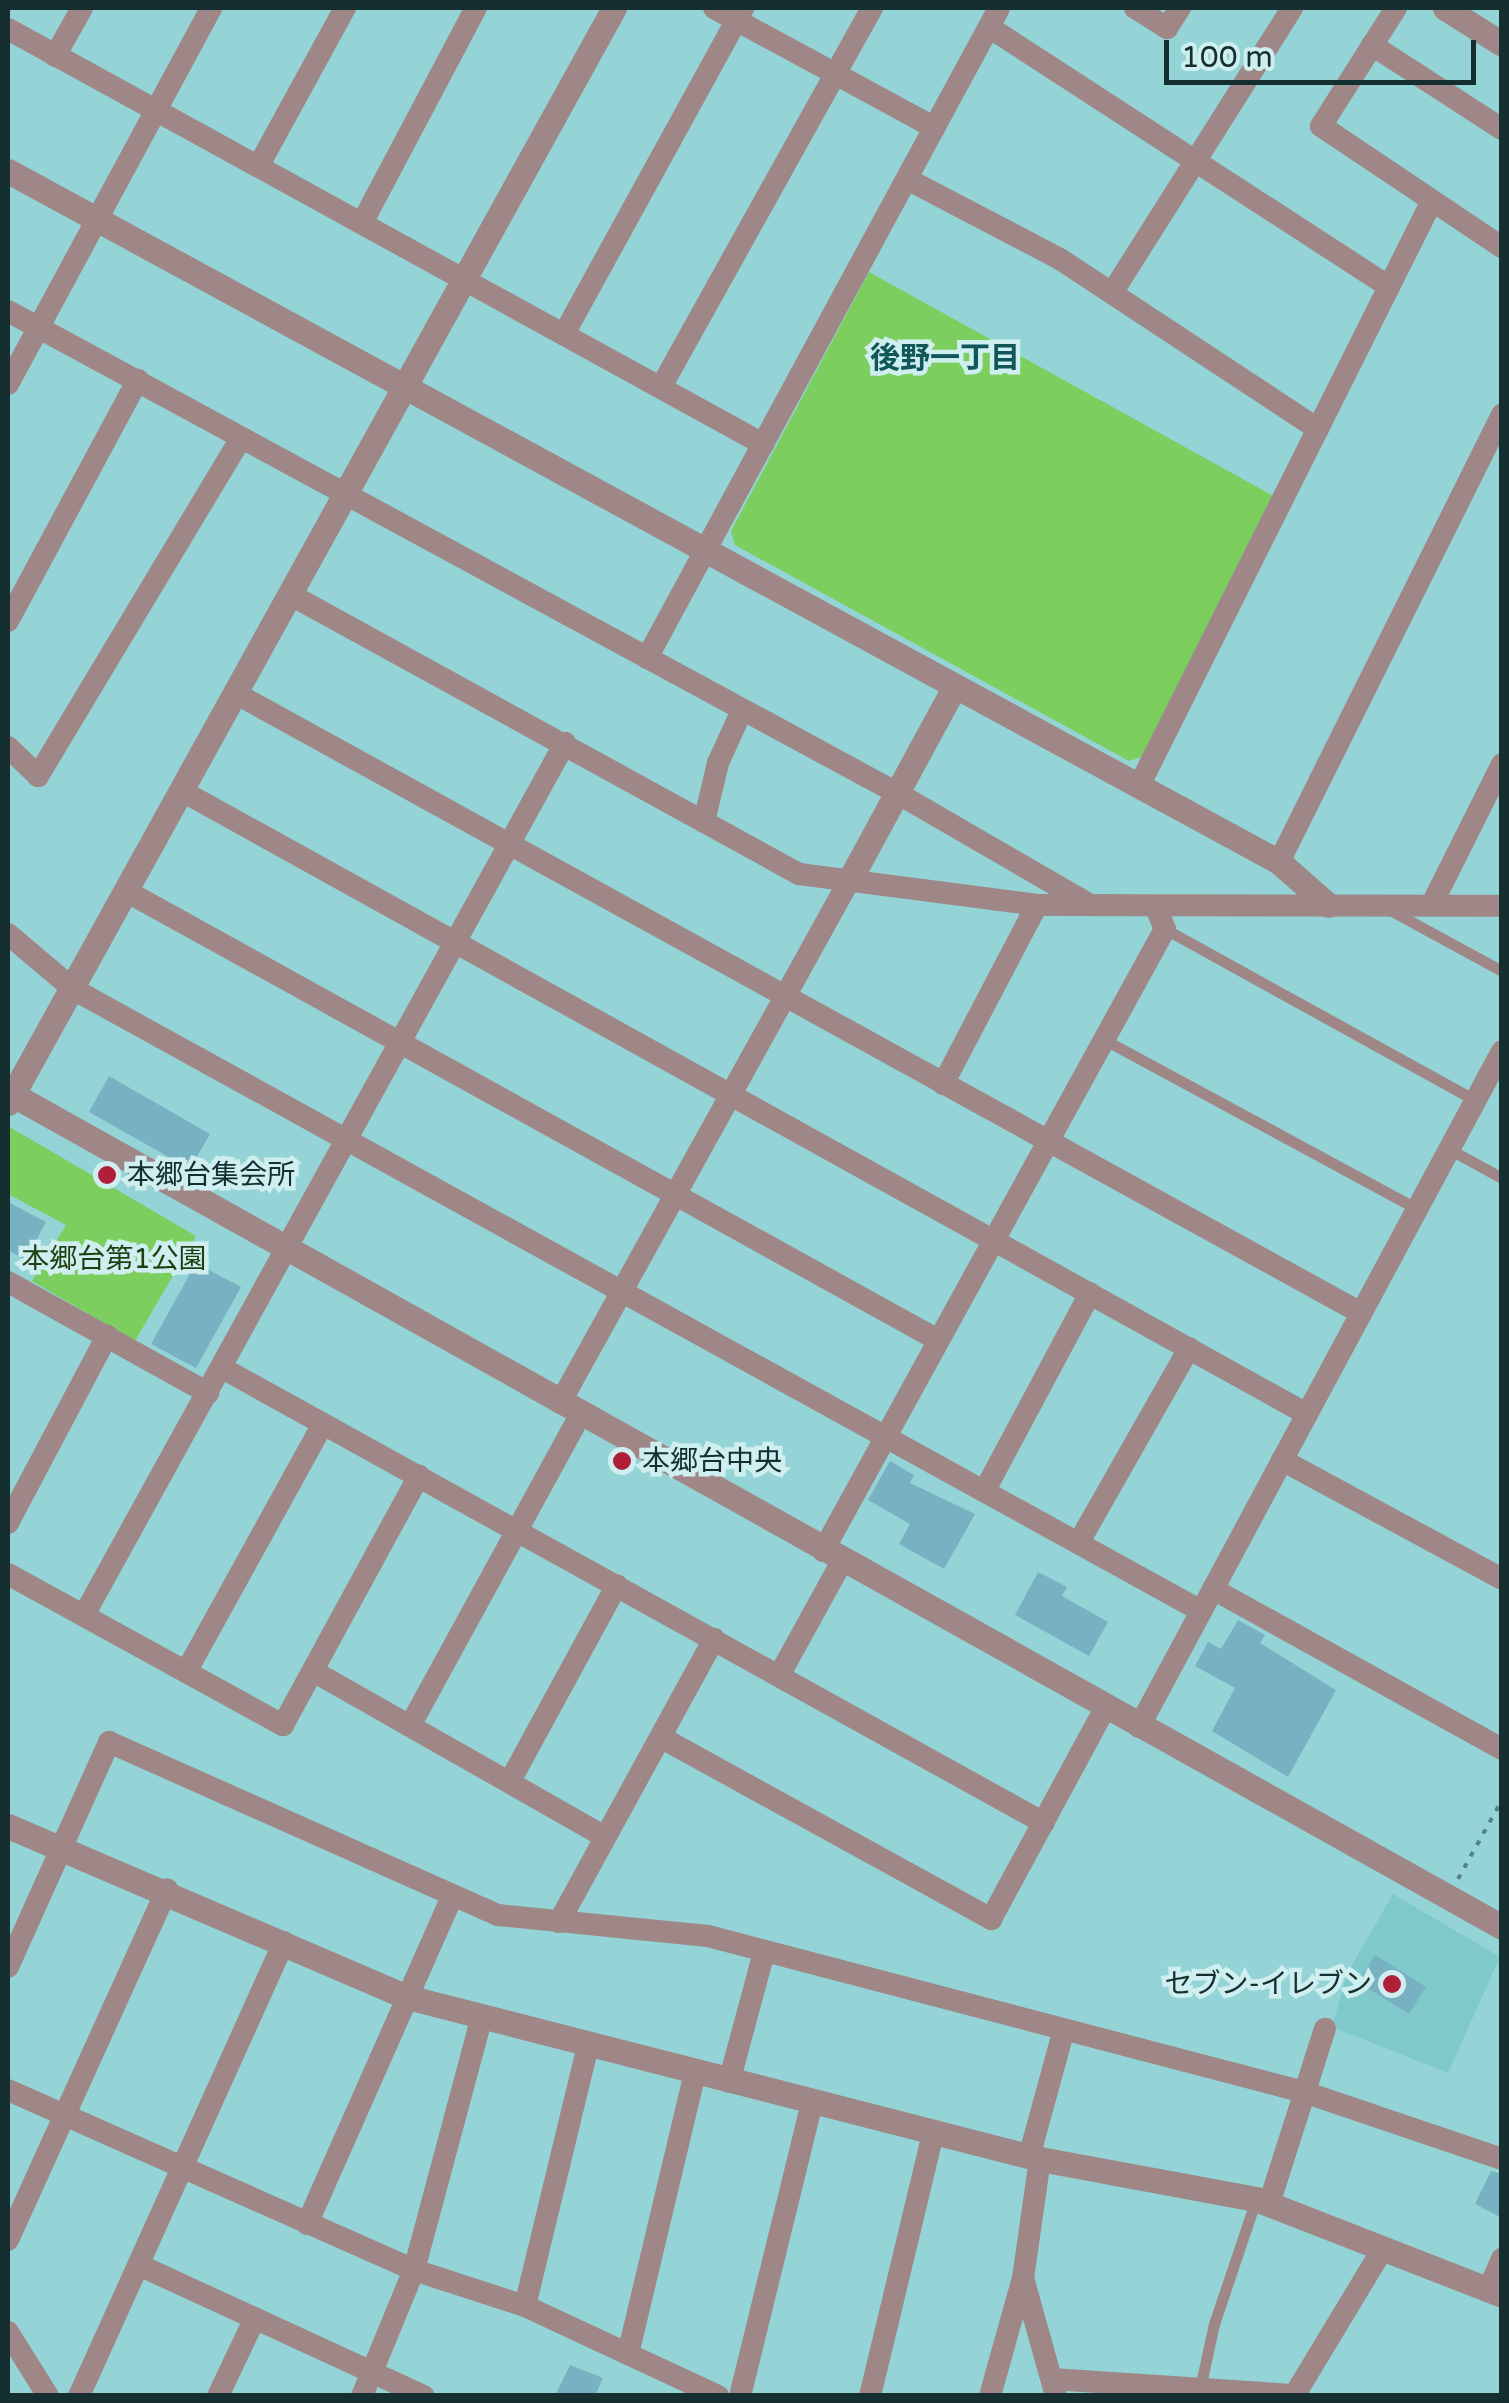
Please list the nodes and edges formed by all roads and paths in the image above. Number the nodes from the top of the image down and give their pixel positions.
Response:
1 (82, 8) edge
2 (212, 8) edge
3 (345, 8) edge
4 (476, 8) edge
5 (614, 8) edge
6 (714, 8) edge
7 (872, 8) edge
8 (1135, 8) edge
9 (1180, 8) edge
10 (1292, 8) edge
11 (1396, 8) edge
12 (1446, 8) edge
13 (739, 14) edge
14 (994, 17) edge
15 (8, 29) edge
16 (1372, 44) junction
17 (1502, 44) edge
18 (55, 56) junction
19 (836, 74) junction
20 (154, 110) junction
21 (935, 128) junction
22 (1502, 130) edge
23 (1196, 161) junction
24 (259, 165) junction
25 (8, 172) edge
26 (907, 179) junction
27 (1432, 202) junction
28 (96, 220) junction
29 (362, 223) junction
30 (1502, 247) edge
31 (466, 280) junction
32 (1389, 286) junction
33 (1112, 293) junction
34 (8, 310) edge
35 (39, 327) junction
36 (564, 334) junction
37 (138, 380) junction
38 (8, 384) edge
39 (661, 388) junction
40 (406, 390) junction
41 (1502, 415) edge
42 (1318, 428) junction
43 (241, 438) junction
44 (763, 444) junction
45 (346, 494) junction
46 (705, 553) junction
47 (291, 595) junction
48 (8, 620) edge
49 (647, 658) junction
50 (954, 688) junction
51 (235, 693) junction
52 (742, 710) junction
53 (565, 744) junction
54 (8, 747) edge
55 (1502, 764) edge
56 (1139, 786) junction
57 (182, 791) junction
58 (897, 792) junction
59 (704, 822) junction
60 (510, 844) junction
61 (1278, 862) junction
62 (849, 882) junction
63 (126, 891) junction
64 (1433, 902) junction
65 (1090, 905) junction
66 (1328, 905) junction
67 (1382, 905) junction
68 (1038, 906) junction
69 (1155, 906) junction
70 (1502, 906) edge
71 (1166, 928) junction
72 (8, 934) edge
73 (456, 943) junction
74 (1502, 971) edge
75 (73, 989) junction
76 (784, 998) junction
77 (1103, 1039) junction
78 (401, 1043) junction
79 (1502, 1051) edge
80 (943, 1084) junction
81 (730, 1094) junction
82 (9, 1097) edge
83 (1475, 1100) junction
84 (347, 1140) junction
85 (1047, 1140) junction
86 (1449, 1149) junction
87 (1502, 1178) edge
88 (675, 1195) junction
89 (1417, 1208) junction
90 (993, 1240) junction
91 (286, 1252) junction
92 (8, 1282) edge
93 (622, 1291) junction
94 (1090, 1293) junction
95 (1361, 1313) junction
96 (106, 1336) junction
97 (938, 1340) junction
98 (1189, 1348) junction
99 (224, 1369) junction
100 (208, 1394) junction
101 (570, 1409) junction
102 (1307, 1414) junction
103 (323, 1424) junction
104 (883, 1436) junction
105 (1282, 1460) junction
106 (420, 1476) junction
107 (984, 1490) junction
108 (8, 1523) edge
109 (518, 1529) junction
110 (1079, 1542) junction
111 (832, 1556) junction
112 (8, 1574) edge
113 (1502, 1580) edge
114 (618, 1585) junction
115 (1213, 1589) junction
116 (1201, 1611) junction
117 (84, 1615) junction
118 (714, 1639) junction
119 (312, 1671) junction
120 (186, 1672) junction
121 (780, 1674) junction
122 (1105, 1708) junction
123 (411, 1724) junction
124 (1139, 1727) junction
125 (662, 1738) junction
126 (1502, 1749) edge
127 (510, 1781) junction
128 (1502, 1800) edge
129 (1044, 1823) junction
130 (8, 1826) edge
131 (606, 1837) junction
132 (60, 1844) junction
133 (167, 1889) junction
134 (452, 1897) junction
135 (1448, 1897) junction
136 (559, 1922) junction
137 (1502, 1927) edge
138 (284, 1942) junction
139 (764, 1952) junction
140 (8, 1967) edge
141 (407, 1997) junction
142 (481, 2020) junction
143 (1325, 2029) dead end
144 (1063, 2033) junction
145 (588, 2046) junction
146 (695, 2073) junction
147 (729, 2082) junction
148 (8, 2090) edge
149 (1304, 2092) junction
150 (812, 2104) junction
151 (65, 2116) junction
152 (932, 2132) junction
153 (1034, 2158) junction
154 (1502, 2159) edge
155 (184, 2170) junction
156 (1262, 2202) junction
157 (307, 2224) junction
158 (8, 2240) edge
159 (1382, 2250) junction
160 (1502, 2259) edge
161 (142, 2266) junction
162 (414, 2270) junction
163 (1024, 2278) junction
164 (1495, 2292) edge
165 (524, 2306) junction
166 (255, 2318) junction
167 (8, 2332) edge
168 (628, 2354) junction
169 (374, 2371) junction
170 (1054, 2387) edge
171 (1200, 2388) junction
172 (1294, 2395) edge
173 (48, 2396) edge
174 (79, 2396) edge
175 (218, 2396) edge
176 (362, 2396) edge
177 (424, 2396) edge
178 (718, 2396) edge
179 (740, 2396) edge
180 (870, 2396) edge
181 (990, 2396) edge

1 - 18 street
2 - 20 street
3 - 24 street
4 - 29 street
5 - 31 street
6 - 13 street
7 - 19 street
8 - 9 street
10 - 23 street
11 - 16 street
12 - 17 street
13 - 19 street
13 - 36 street
14 - 21 street
14 - 23 street
15 - 18 street
16 - 22 street
16 - 27 street
18 - 20 street
19 - 21 street
19 - 39 street
20 - 24 street
20 - 28 street
21 - 26 street
23 - 32 street
23 - 33 street
24 - 29 street
25 - 28 street
26 - 33 street
26 - 44 street
27 - 30 street
27 - 32 street
28 - 35 street
28 - 40 street
29 - 31 street
31 - 36 street
31 - 40 street
32 - 42 street
33 - 42 street
34 - 35 street
35 - 37 street
35 - 38 street
36 - 39 street
37 - 43 street
37 - 48 street
39 - 44 street
40 - 45 street
40 - 46 street
41 - 61 street
42 - 56 street
43 - 45 street
43 - 54 street
44 - 46 street
45 - 47 street
45 - 49 street
46 - 49 street
46 - 50 street
47 - 51 street
47 - 53 street
49 - 52 street
50 - 56 street
50 - 58 street
51 - 57 street
51 - 60 street
52 - 58 street
52 - 59 street
53 - 59 street
53 - 60 street
55 - 64 street
56 - 61 street
57 - 63 street
57 - 73 street
58 - 62 street
58 - 65 street
59 - 62 street
60 - 73 street
60 - 76 street
61 - 66 street
62 - 68 street
62 - 76 street
63 - 75 street
63 - 78 street
64 - 67 street
64 - 70 street
65 - 68 street
65 - 69 street
66 - 67 street
66 - 69 street
67 - 74 lane
68 - 80 street
69 - 71 street
71 - 77 street
71 - 83 lane
72 - 75 street
73 - 78 street
73 - 81 street
75 - 82 street
75 - 84 street
76 - 80 street
76 - 81 street
77 - 85 street
77 - 89 lane
78 - 84 street
78 - 88 street
79 - 83 street
80 - 85 street
81 - 88 street
81 - 90 street
82 - 91 street
83 - 86 street
84 - 91 street
84 - 93 street
85 - 90 street
85 - 95 street
86 - 87 lane
86 - 89 street
88 - 93 street
88 - 97 street
89 - 95 street
90 - 94 street
90 - 97 street
91 - 99 street
91 - 101 street
92 - 96 street
93 - 101 street
93 - 104 street
94 - 98 street
94 - 107 street
95 - 102 street
96 - 100 street
96 - 108 street
97 - 104 street
98 - 102 street
98 - 110 street
99 - 100 street
99 - 103 street
100 - 117 street
101 - 109 street
101 - 111 street
102 - 105 street
103 - 106 street
103 - 120 street
104 - 107 street
104 - 111 street
105 - 113 street
105 - 115 street
106 - 109 street
106 - 119 street
107 - 110 street
109 - 114 street
109 - 123 street
110 - 116 street
111 - 121 street
111 - 122 street
112 - 117 street
114 - 118 street
114 - 127 street
115 - 116 street
115 - 126 street
116 - 124 street
117 - 120 street
118 - 121 street
118 - 125 street
119 - 120 street
119 - 123 street
121 - 129 street
122 - 124 street
122 - 129 street
123 - 127 street
124 - 135 street
125 - 129 street
125 - 131 street
127 - 131 street
128 - 135 path
130 - 132 street
131 - 136 street
132 - 133 street
132 - 134 street
132 - 140 street
133 - 138 street
133 - 151 street
134 - 136 street
134 - 141 street
135 - 137 street
136 - 139 street
138 - 141 street
138 - 155 street
139 - 144 street
139 - 147 street
141 - 142 street
141 - 157 street
142 - 145 street
142 - 162 street
143 - 149 street
144 - 149 street
144 - 153 street
145 - 146 street
145 - 165 street
146 - 147 street
146 - 168 street
147 - 150 street
148 - 151 street
149 - 154 street
149 - 156 street
150 - 152 street
150 - 179 street
151 - 155 street
151 - 158 street
152 - 153 street
152 - 180 street
153 - 156 street
153 - 163 street
155 - 157 street
155 - 161 street
156 - 159 street
156 - 171 lane
157 - 162 street
159 - 164 street
159 - 172 street
160 - 164 street
161 - 166 street
161 - 174 street
162 - 165 street
162 - 169 street
163 - 170 street
163 - 181 street
165 - 168 street
166 - 169 street
166 - 175 street
167 - 173 street
168 - 178 street
169 - 176 street
169 - 177 street
170 - 171 street
171 - 172 street

